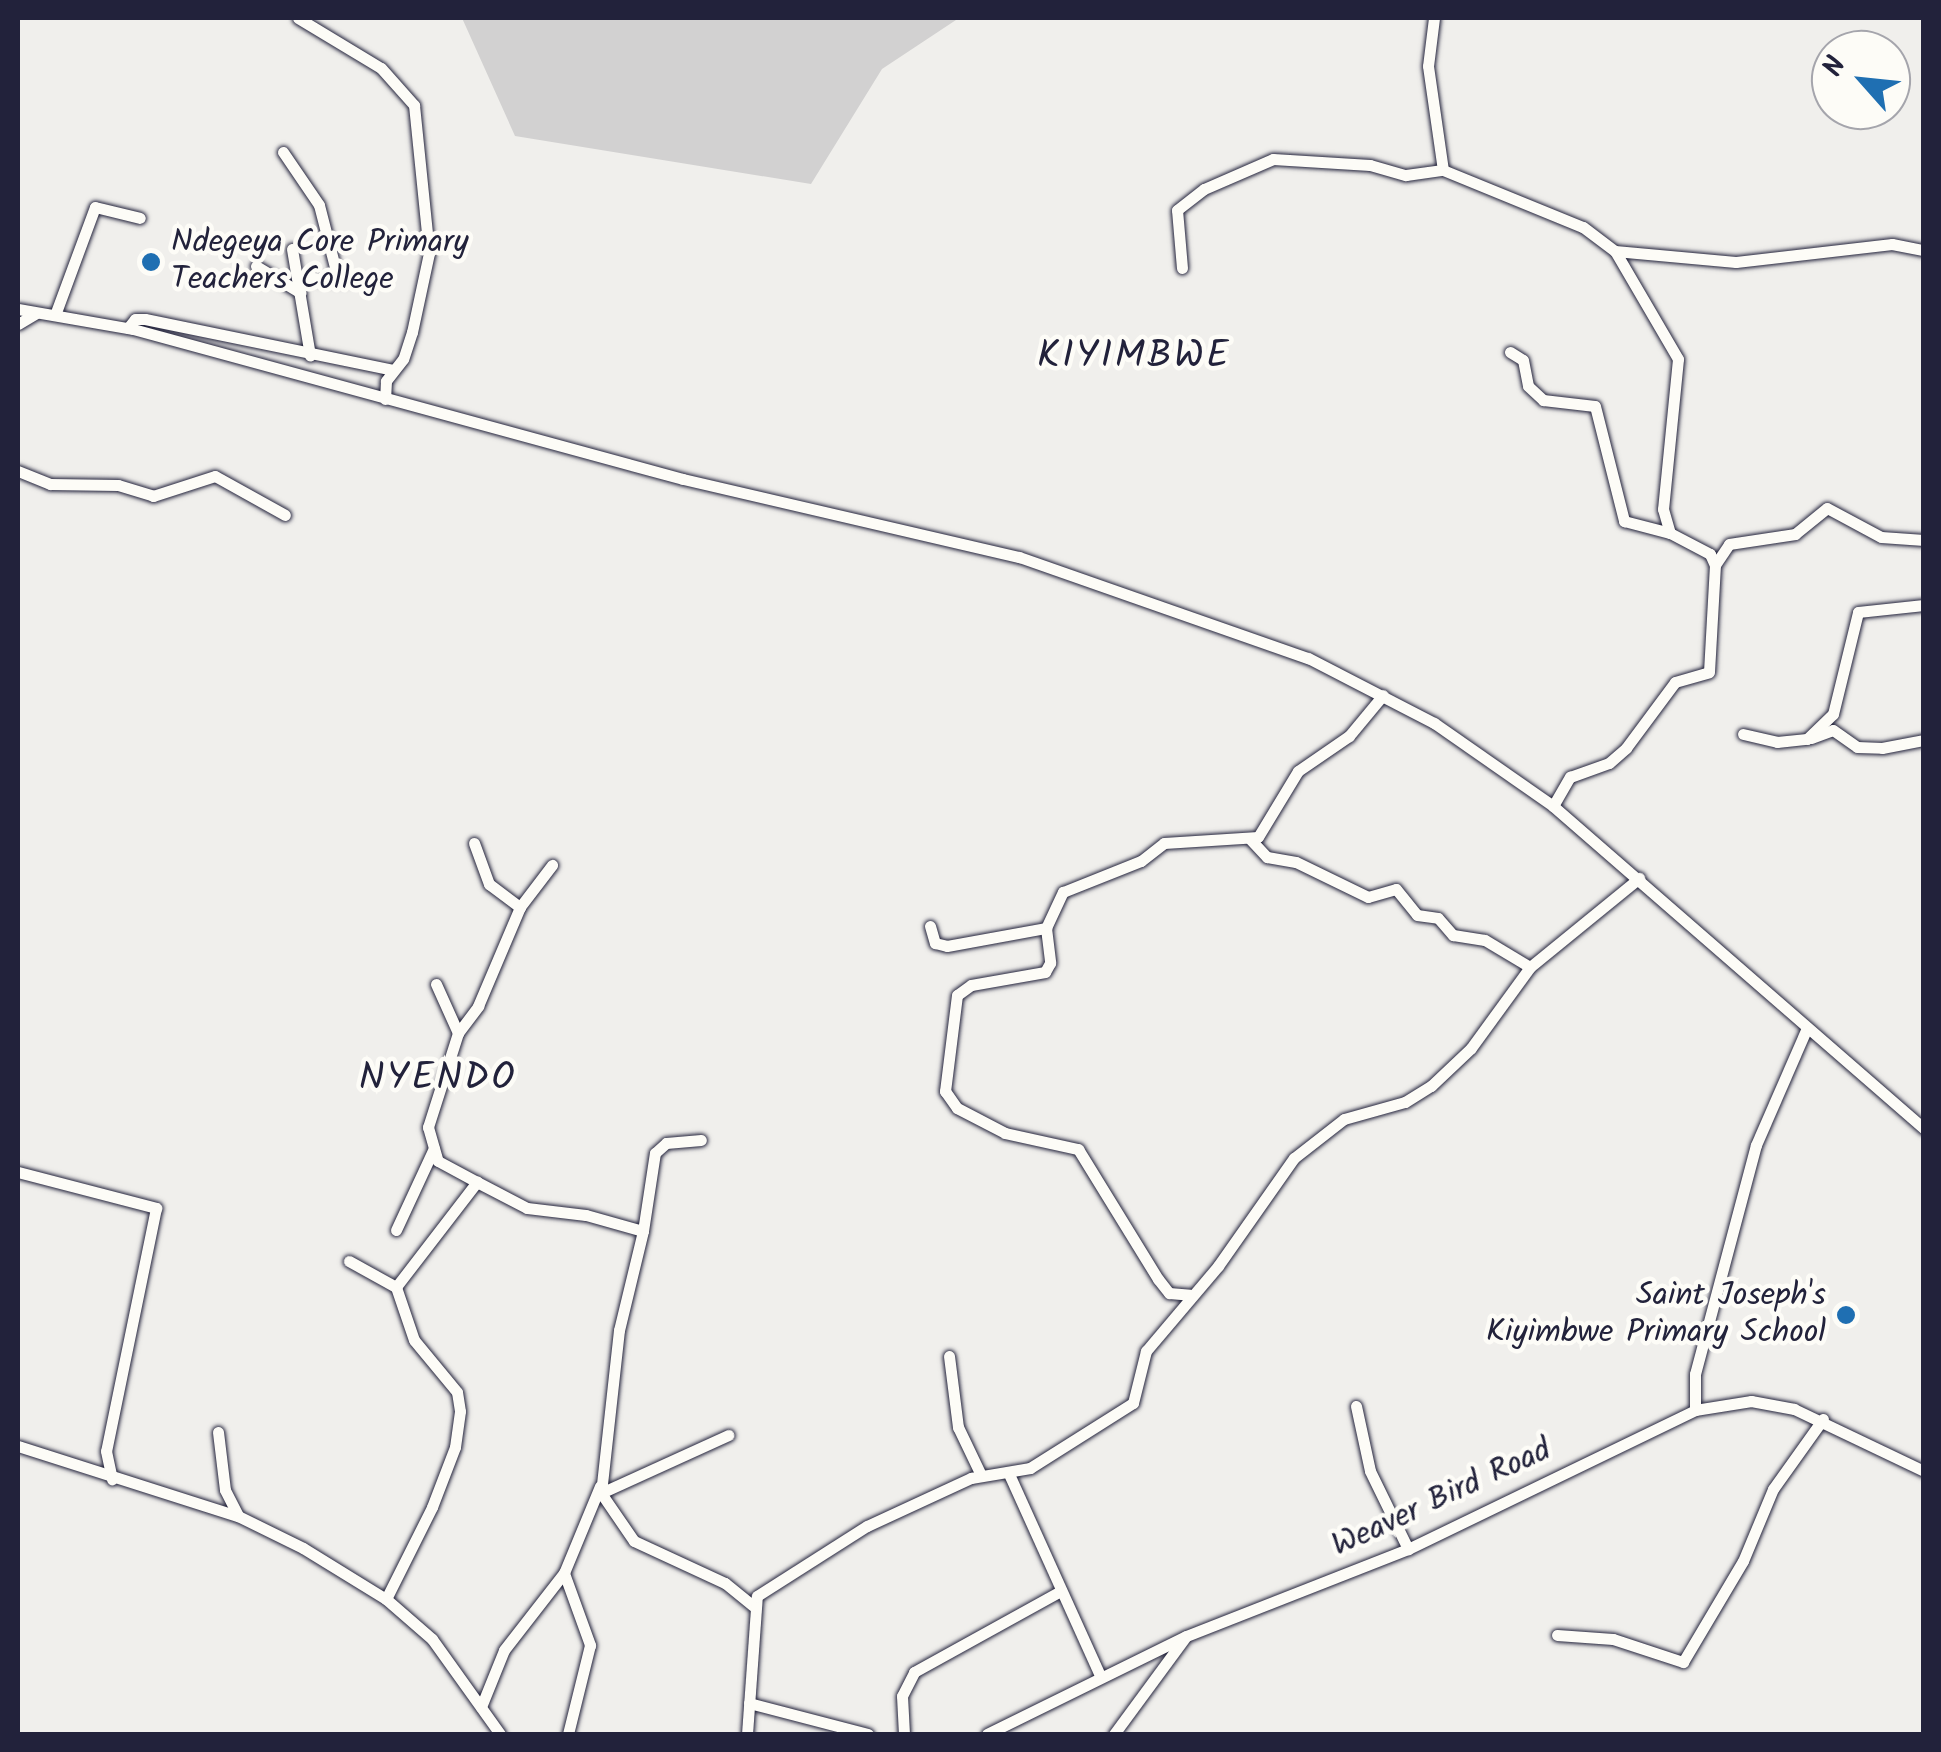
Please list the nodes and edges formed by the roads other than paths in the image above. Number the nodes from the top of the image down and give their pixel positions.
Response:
1 (298, 18) edge
2 (1434, 18) edge
3 (284, 152) dead end
4 (1444, 170) junction
5 (140, 218) dead end
6 (292, 250) dead end
7 (1924, 250) edge
8 (1616, 251) junction
9 (256, 266) dead end
10 (1182, 268) dead end
11 (298, 277) junction
12 (301, 293) junction
13 (18, 309) edge
14 (36, 313) junction
15 (55, 315) junction
16 (18, 324) edge
17 (128, 328) junction
18 (1510, 352) dead end
19 (310, 355) junction
20 (392, 370) junction
21 (385, 400) junction
22 (18, 471) edge
23 (285, 514) dead end
24 (1670, 533) junction
25 (1924, 540) edge
26 (1715, 565) junction
27 (1924, 605) edge
28 (1383, 694) junction
29 (1743, 734) dead end
30 (1807, 739) junction
31 (1924, 740) edge
32 (1552, 806) junction
33 (1250, 839) junction
34 (474, 843) dead end
35 (552, 865) dead end
36 (1639, 878) junction
37 (520, 906) junction
38 (930, 926) dead end
39 (1046, 928) junction
40 (1530, 967) junction
41 (436, 984) dead end
42 (1806, 1030) junction
43 (458, 1033) junction
44 (1923, 1127) edge
45 (701, 1140) dead end
46 (434, 1148) junction
47 (18, 1172) edge
48 (477, 1182) junction
49 (396, 1230) dead end
50 (643, 1231) junction
51 (349, 1261) dead end
52 (396, 1287) junction
53 (1190, 1294) junction
54 (949, 1356) dead end
55 (1356, 1406) dead end
56 (1696, 1410) junction
57 (1823, 1419) junction
58 (218, 1432) dead end
59 (728, 1435) dead end
60 (18, 1446) edge
61 (1924, 1471) edge
62 (1009, 1474) junction
63 (981, 1476) junction
64 (112, 1479) junction
65 (600, 1490) junction
66 (238, 1516) junction
67 (1408, 1548) junction
68 (564, 1573) junction
69 (1061, 1591) junction
70 (386, 1599) junction
71 (753, 1606) junction
72 (1557, 1635) dead end
73 (1186, 1636) junction
74 (1100, 1676) junction
75 (749, 1703) junction
76 (481, 1707) junction
77 (499, 1734) edge
78 (568, 1734) edge
79 (747, 1734) edge
80 (868, 1734) edge
81 (904, 1734) edge
82 (987, 1734) edge
83 (1114, 1734) edge

1 - 20 street
2 - 4 street
3 - 11 street
4 - 8 street
4 - 10 street
5 - 15 street
6 - 11 street
7 - 8 street
8 - 24 street
9 - 12 street
11 - 12 street
12 - 19 street
13 - 14 street
14 - 15 street
14 - 16 street
15 - 17 street
17 - 19 street
17 - 21 street
18 - 24 street
19 - 20 street
20 - 21 street
21 - 28 street
22 - 23 street
24 - 26 street
25 - 26 street
26 - 32 street
27 - 30 street
28 - 32 street
28 - 33 street
29 - 30 street
30 - 31 street
32 - 36 street
33 - 39 street
33 - 40 street
34 - 37 street
35 - 37 street
36 - 40 street
36 - 42 street
37 - 43 street
38 - 39 street
39 - 53 street
40 - 53 street
41 - 43 street
42 - 44 street
42 - 56 street
43 - 46 street
45 - 50 street
46 - 48 street
46 - 49 street
47 - 64 street
48 - 50 street
48 - 52 street
50 - 65 street
51 - 52 street
52 - 70 street
53 - 62 street
54 - 63 street
55 - 67 street
56 - 57 street, Weaver Bird Road
56 - 67 street, Weaver Bird Road
57 - 61 street, Weaver Bird Road
57 - 72 street
58 - 66 street
59 - 65 street
60 - 64 street
62 - 63 street
62 - 69 street
63 - 71 street
64 - 66 street
65 - 68 street
65 - 71 street
66 - 70 street
67 - 73 street, Weaver Bird Road
68 - 76 street
68 - 78 street
69 - 74 street
69 - 81 street
70 - 76 street
71 - 75 street
73 - 74 street, Weaver Bird Road
73 - 83 street
74 - 82 street, Weaver Bird Road
75 - 79 street
75 - 80 street
76 - 77 street

